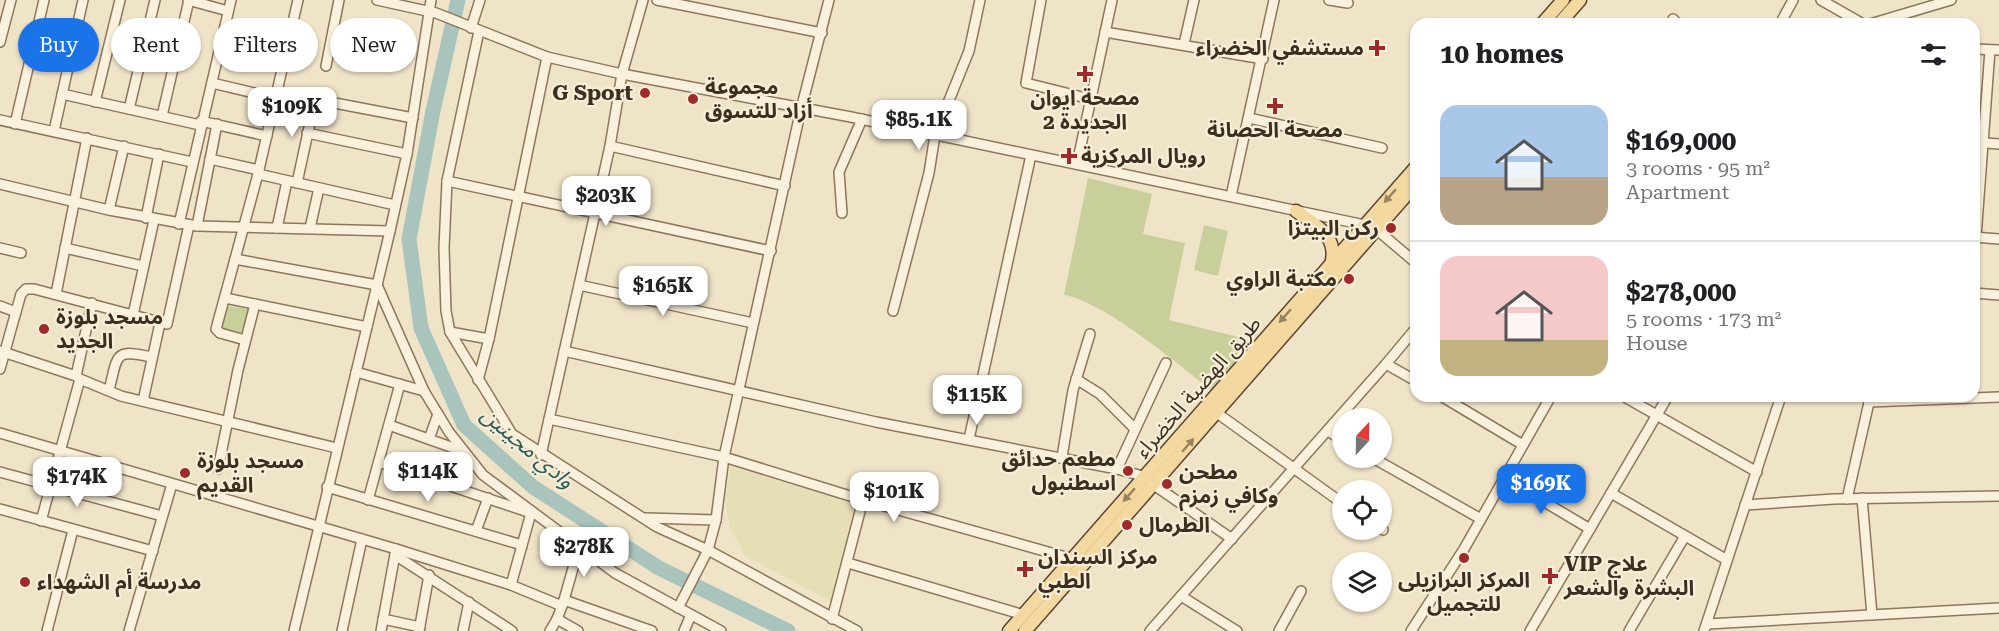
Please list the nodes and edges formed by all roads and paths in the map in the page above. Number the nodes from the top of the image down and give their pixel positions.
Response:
1 (11, 0) edge
2 (44, 0) edge
3 (83, 0) edge
4 (120, 0) edge
5 (155, 0) edge
6 (188, 0) edge
7 (231, 0) edge
8 (298, 0) edge
9 (339, 0) edge
10 (377, 0) edge
11 (431, 0) edge
12 (480, 0) edge
13 (643, 0) edge
14 (657, 0) edge
15 (719, 0) edge
16 (829, 0) edge
17 (980, 0) edge
18 (1041, 0) edge
19 (1112, 0) edge
20 (1194, 0) edge
21 (1274, 0) edge
22 (1329, 0) edge
23 (1563, 0) edge
24 (1580, 0) edge
25 (1793, 0) edge
26 (1821, 0) edge
27 (1951, 0) edge
28 (1348, 3) dead end
29 (228, 11) junction
30 (432, 12) junction
31 (717, 12) junction
32 (1547, 18) edge
33 (1564, 18) edge
34 (1783, 18) edge
35 (1852, 18) edge
36 (1890, 18) edge
37 (472, 28) junction
38 (1105, 32) junction
39 (822, 33) junction
40 (0, 42) edge
41 (1184, 44) junction
42 (1994, 50) edge
43 (547, 57) junction
44 (1263, 59) junction
45 (326, 66) dead end
46 (622, 74) junction
47 (212, 83) junction
48 (62, 94) junction
49 (276, 95) junction
50 (1090, 99) junction
51 (315, 100) junction
52 (95, 102) junction
53 (129, 109) junction
54 (801, 109) junction
55 (162, 116) junction
56 (413, 118) junction
57 (1249, 118) junction
58 (862, 119) junction
59 (0, 120) edge
60 (201, 123) junction
61 (15, 124) junction
62 (217, 124) junction
63 (54, 131) junction
64 (307, 133) junction
65 (935, 135) junction
66 (267, 136) junction
67 (87, 138) junction
68 (1980, 143) edge
69 (1984, 143) junction
70 (1999, 144) edge
71 (124, 146) junction
72 (610, 146) junction
73 (1382, 148) dead end
74 (159, 154) junction
75 (407, 154) junction
76 (1031, 155) junction
77 (210, 159) junction
78 (1077, 164) junction
79 (191, 165) junction
80 (258, 172) junction
81 (207, 173) junction
82 (1410, 175) edge
83 (287, 181) junction
84 (447, 181) junction
85 (297, 183) junction
86 (0, 184) edge
87 (1980, 185) edge
88 (785, 186) junction
89 (319, 188) junction
90 (1410, 190) edge
91 (519, 195) junction
92 (1231, 196) junction
93 (73, 202) junction
94 (395, 205) junction
95 (109, 210) junction
96 (595, 211) junction
97 (1296, 211) junction
98 (842, 213) dead end
99 (150, 219) junction
100 (178, 224) junction
101 (193, 226) junction
102 (243, 227) junction
103 (1370, 227) junction
104 (277, 228) junction
105 (310, 228) junction
106 (390, 231) junction
107 (1980, 237) edge
108 (1999, 239) edge
109 (0, 248) edge
110 (64, 248) junction
111 (771, 251) junction
112 (21, 253) dead end
113 (1410, 258) edge
114 (235, 260) junction
115 (1330, 265) junction
116 (143, 266) junction
117 (377, 285) junction
118 (579, 285) junction
119 (1980, 293) edge
120 (56, 294) junction
121 (1999, 294) edge
122 (225, 298) junction
123 (92, 303) junction
124 (255, 304) junction
125 (0, 306) edge
126 (893, 311) dead end
127 (16, 312) junction
128 (133, 315) junction
129 (160, 323) junction
130 (753, 323) junction
131 (367, 327) junction
132 (450, 332) junction
133 (1090, 334) dead end
134 (1410, 335) edge
135 (489, 339) junction
136 (245, 340) junction
137 (564, 351) junction
138 (2, 352) edge
139 (151, 357) junction
140 (1166, 363) dead end
141 (1386, 364) junction
142 (0, 369) edge
143 (356, 372) junction
144 (78, 377) junction
145 (1410, 378) edge
146 (1076, 379) junction
147 (478, 380) junction
148 (400, 384) junction
149 (739, 389) junction
150 (109, 390) junction
151 (424, 391) junction
152 (1980, 397) edge
153 (1999, 397) edge
154 (142, 401) junction
155 (1451, 402) edge
156 (1548, 402) edge
157 (1633, 402) edge
158 (1664, 402) edge
159 (1779, 402) edge
160 (1869, 402) edge
161 (1216, 413) junction
162 (438, 414) junction
163 (1656, 416) junction
164 (549, 419) junction
165 (227, 421) junction
166 (389, 425) junction
167 (1134, 428) junction
168 (1328, 431) junction
169 (0, 433) edge
170 (1332, 434) edge
171 (429, 439) junction
172 (969, 439) junction
173 (1523, 445) junction
174 (337, 448) junction
175 (61, 450) junction
176 (464, 452) junction
177 (541, 455) junction
178 (723, 457) junction
179 (1062, 457) junction
180 (379, 462) junction
181 (1391, 468) edge
182 (218, 469) dead end
183 (1118, 469) junction
184 (1294, 470) junction
185 (0, 472) edge
186 (1757, 472) junction
187 (1506, 478) junction
188 (1150, 481) junction
189 (172, 484) junction
190 (51, 487) junction
191 (327, 487) junction
192 (1611, 493) junction
193 (1332, 496) edge
194 (1999, 496) edge
195 (488, 498) junction
196 (1862, 498) junction
197 (1847, 499) junction
198 (368, 500) junction
199 (863, 500) junction
200 (1745, 505) junction
201 (0, 509) edge
202 (531, 513) junction
203 (162, 516) junction
204 (641, 517) junction
205 (1481, 519) junction
206 (716, 520) junction
207 (41, 521) junction
208 (318, 525) junction
209 (1590, 529) junction
210 (73, 530) junction
211 (476, 531) junction
212 (1685, 536) junction
213 (362, 539) junction
214 (1232, 539) junction
215 (522, 545) junction
216 (579, 548) junction
217 (708, 550) junction
218 (153, 552) junction
219 (396, 552) junction
220 (1073, 559) junction
221 (1727, 560) junction
222 (848, 563) junction
223 (429, 576) junction
224 (511, 585) junction
225 (1301, 591) dead end
226 (1181, 596) junction
227 (1044, 600) junction
228 (469, 602) junction
229 (563, 603) junction
230 (678, 608) junction
231 (1999, 608) edge
232 (691, 615) junction
233 (1024, 615) junction
234 (1872, 615) junction
235 (383, 619) junction
236 (557, 619) junction
237 (832, 619) junction
238 (1705, 628) edge
239 (420, 629) edge
240 (47, 631) edge
241 (129, 631) edge
242 (294, 631) edge
243 (342, 631) edge
244 (381, 631) edge
245 (463, 631) edge
246 (512, 631) edge
247 (550, 631) edge
248 (578, 631) edge
249 (652, 631) edge
250 (684, 631) edge
251 (721, 631) edge
252 (857, 631) edge
253 (1009, 631) edge
254 (1025, 631) edge
255 (1150, 631) edge
256 (1237, 631) edge
257 (1279, 631) edge
258 (1411, 631) edge
259 (1530, 631) edge
260 (1629, 631) edge

1 - 40 street
2 - 61 street
3 - 48 street
4 - 52 street
5 - 53 street
6 - 29 street
6 - 55 street
7 - 29 street
8 - 49 street
9 - 45 street
10 - 30 street
11 - 30 street
12 - 37 street
13 - 46 street
14 - 31 street
15 - 31 street
16 - 39 street
17 - 65 street
18 - 50 street
19 - 38 street
20 - 41 street
21 - 44 street
22 - 28 street
23 - 32 main road
24 - 33 main road
25 - 34 street
26 - 35 street
27 - 36 street
29 - 47 street
30 - 37 street
30 - 56 street
31 - 39 street
37 - 43 street
37 - 84 street
38 - 41 street
38 - 50 street
39 - 54 street
41 - 44 street
42 - 69 street
43 - 46 street
43 - 91 street
44 - 57 street
46 - 54 street
46 - 72 street
47 - 49 street
47 - 60 street
48 - 52 street
48 - 63 street
49 - 51 street
49 - 66 street
50 - 78 street
51 - 56 street
51 - 64 street
52 - 53 street
53 - 55 street
54 - 58 street
54 - 88 street
55 - 60 street
56 - 75 street
57 - 73 street
57 - 92 street
58 - 65 street
58 - 98 street
59 - 61 street
60 - 62 street
60 - 79 street
61 - 63 street
62 - 66 street
62 - 77 street
63 - 67 street
64 - 75 street
64 - 85 street
65 - 76 street
65 - 126 street
66 - 80 street
67 - 71 street
67 - 93 street
68 - 69 street
69 - 70 street
69 - 87 street
71 - 74 street
71 - 95 street
72 - 88 street
72 - 96 street
74 - 79 street
74 - 99 street
75 - 94 street
76 - 78 street
76 - 172 street
77 - 80 street
77 - 81 street
78 - 92 street
79 - 81 street
79 - 100 street
80 - 83 street
80 - 102 street
81 - 101 street
82 -> 103 main road, طريق الهضبة الخضراء
83 - 85 street
83 - 104 street
84 - 91 street
84 - 132 street
85 - 89 street
86 - 93 street
88 - 111 street
89 - 94 street
89 - 105 street
90 - 103 main road, طريق الهضبة الخضراء
91 - 96 street
91 - 135 street
92 - 97 street
93 - 95 street
93 - 110 street
94 - 106 street
95 - 99 street
96 - 111 street
96 - 118 street
97 - 103 street
97 - 115 main road
99 - 100 street
99 - 116 street
100 - 101 street
101 - 102 street
101 - 129 street
102 - 104 street
102 - 114 street
103 - 113 street
103 - 115 main road, طريق الهضبة الخضراء
103 - 161 main road, طريق الهضبة الخضراء
104 - 105 street
105 - 106 street
106 - 117 street
107 - 108 street
109 - 112 street
110 - 116 street
110 - 120 street
111 - 130 street
114 - 117 street
114 - 122 street
115 -> 188 main road, طريق الهضبة الخضراء
116 - 128 street
117 - 131 street
117 - 151 street
118 - 130 street
118 - 137 street
119 - 121 street
120 - 123 street
120 - 127 street
122 - 124 street
122 - 136 street
123 - 128 street
123 - 144 street
124 - 131 street
124 - 136 street
125 - 127 street
127 - 138 street
128 - 129 street
129 - 139 street
130 - 149 street
131 - 143 street
132 - 135 street
132 - 147 street
133 - 146 street
134 - 141 street
135 - 147 street
136 - 165 street
137 - 149 street
137 - 164 street
138 - 142 street
138 - 144 street
139 - 150 street
139 - 154 street
140 - 167 street
141 - 145 street
141 - 168 street
143 - 148 street
143 - 174 street
144 - 150 street
144 - 175 street
146 - 167 street
146 - 179 street
147 - 177 street
148 - 151 street
148 - 166 street
149 - 172 street
149 - 178 street
150 - 154 street
151 - 162 street
152 - 153 street
154 - 165 street
155 - 173 street
156 - 173 street
157 - 163 street
158 - 163 street
159 - 186 street
160 - 197 street
161 - 184 street
188 -> 161 main road, طريق الهضبة الخضراء
162 - 171 street
162 - 176 street
163 - 186 street
163 - 192 street
164 - 177 street
164 - 178 street
165 - 174 street
165 - 182 street
166 - 171 street
166 - 180 street
167 - 183 street
168 - 170 street
168 - 184 street
169 - 175 street
171 - 176 street
172 - 179 street
173 - 187 street
174 - 191 street
175 - 189 street
175 - 190 street
176 - 202 street
177 - 204 street
178 - 199 street
178 - 206 street
179 - 183 street
180 - 195 street
180 - 198 street
181 - 205 street
183 - 188 street
184 - 193 street
184 - 214 street
185 - 190 street
186 - 200 street
187 - 205 street
187 - 209 street
188 - 214 street
188 -> 220 main road, طريق الهضبة الخضراء
188 - 227 main road, طريق الهضبة الخضراء
189 - 203 street
189 - 208 street
190 - 203 street
190 - 207 street
191 - 198 street
191 - 208 street
192 - 209 street
192 - 212 street
194 - 196 street
195 - 202 street
195 - 211 street
196 - 197 street
196 - 234 street
197 - 200 street
198 - 211 street
199 - 220 street
199 - 222 street
200 - 221 street
201 - 207 street
202 - 215 street
202 - 216 street
203 - 218 street
204 - 206 street
204 - 217 street
205 - 258 street
206 - 217 street
207 - 210 street
208 - 213 street
208 - 242 street
209 - 259 street
210 - 218 street
210 - 240 street
211 - 215 street
212 - 221 street
212 - 260 street
213 - 219 street
213 - 243 street
214 - 226 street
215 - 224 street
216 - 229 street
216 - 230 street
217 - 230 street
217 - 237 street
218 - 241 street
219 - 223 street
219 - 224 street
219 - 235 street
220 - 227 main road, طريق الهضبة الخضراء
221 - 238 street
222 - 233 street
222 - 237 street
223 - 228 street
223 - 239 street
224 - 229 street
225 - 257 street
226 - 255 street
226 - 256 street
227 - 233 main road, طريق الهضبة الخضراء
227 - 254 main road, طريق الهضبة الخضراء
228 - 245 street
228 - 246 street
229 - 236 street
229 - 249 street
230 - 232 street
231 - 234 street
232 - 250 street
232 - 251 street
233 - 253 main road, طريق الهضبة الخضراء
234 - 238 street
235 - 239 street
235 - 244 street
236 - 247 street
236 - 248 street
237 - 252 street

